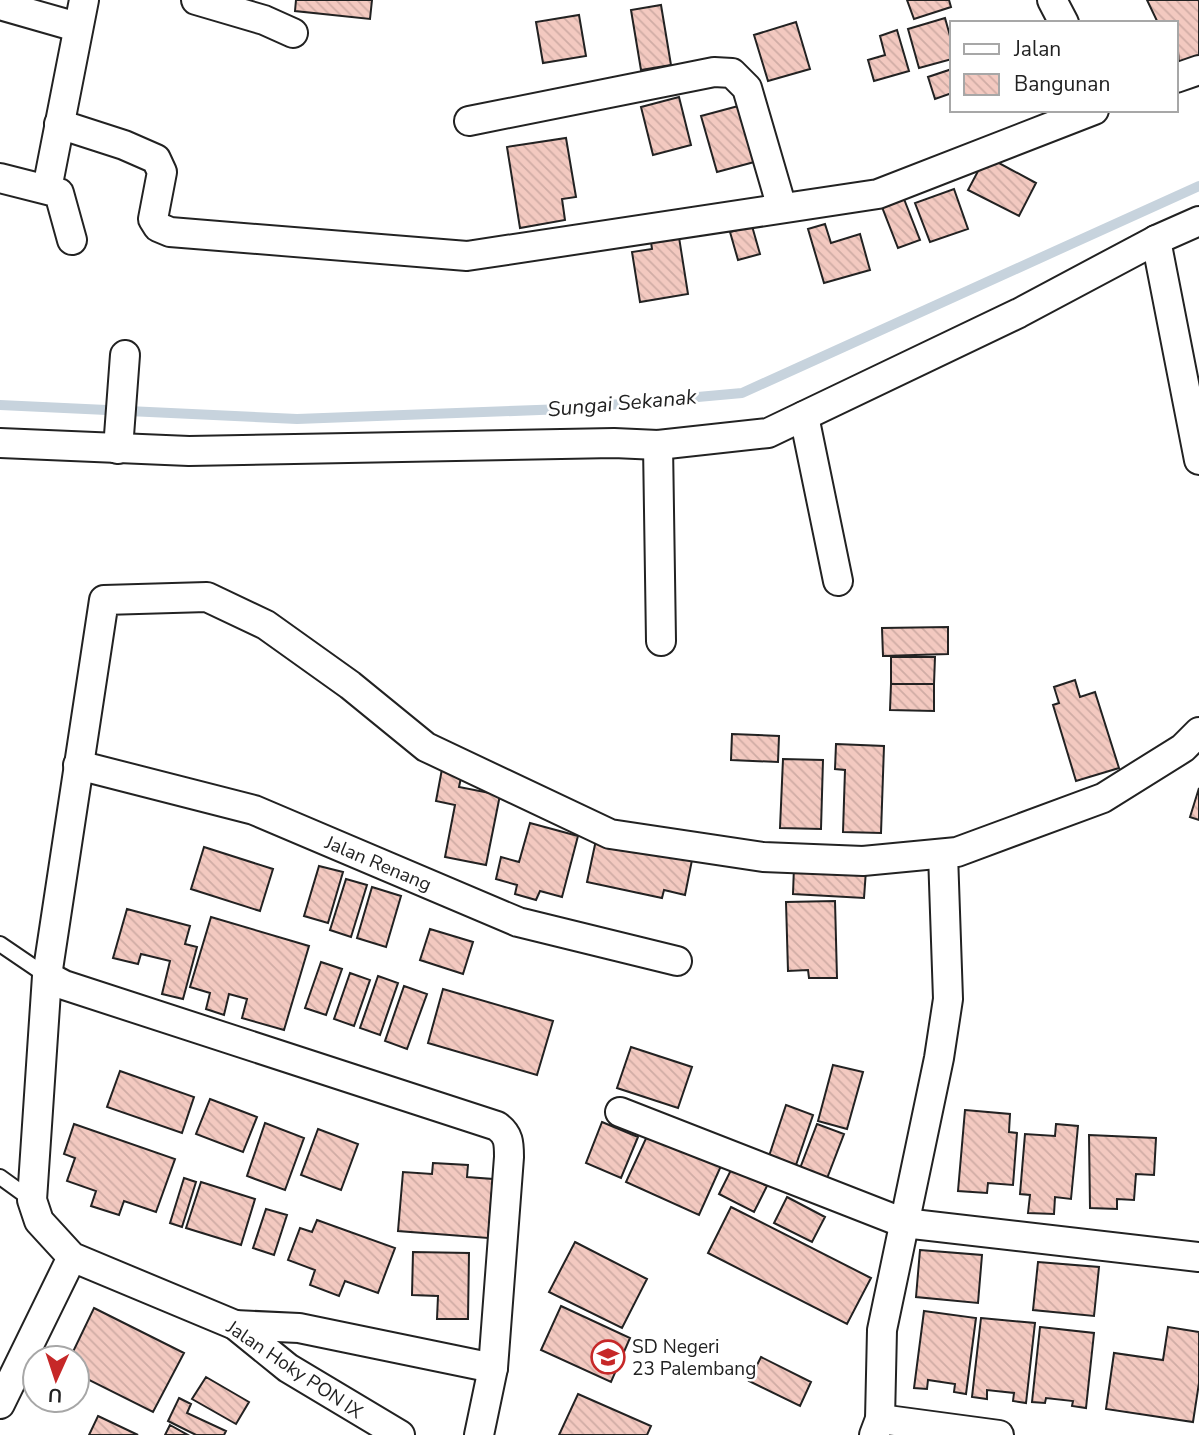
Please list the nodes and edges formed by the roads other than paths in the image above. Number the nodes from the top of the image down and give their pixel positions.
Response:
1 (85, 0) edge
2 (196, 0) edge
3 (1052, 0) edge
4 (0, 5) edge
5 (1063, 21) edge
6 (77, 27) junction
7 (293, 33) dead end
8 (1199, 69) edge
9 (1178, 77) edge
10 (1089, 112) edge
11 (469, 121) dead end
12 (59, 124) junction
13 (0, 178) edge
14 (47, 189) junction
15 (782, 208) junction
16 (1199, 221) edge
17 (72, 240) dead end
18 (1156, 240) junction
19 (125, 366) dead end
20 (804, 416) junction
21 (0, 443) edge
22 (119, 445) junction
23 (658, 445) junction
24 (1199, 460) edge
25 (838, 581) dead end
26 (661, 641) dead end
27 (1199, 732) edge
28 (78, 765) junction
29 (943, 854) junction
30 (0, 944) edge
31 (677, 961) dead end
32 (47, 976) junction
33 (620, 1112) dead end
34 (0, 1177) edge
35 (32, 1200) junction
36 (904, 1223) junction
37 (1199, 1256) edge
38 (72, 1257) junction
39 (235, 1325) junction
40 (492, 1368) junction
41 (0, 1404) edge
42 (877, 1427) edge
43 (400, 1435) edge
44 (479, 1435) edge
45 (999, 1435) edge

1 - 6 street
2 - 7 street
3 - 5 street
4 - 6 street
6 - 12 street
8 - 9 street
10 - 15 street
11 - 15 street
12 - 14 street
12 - 15 street
13 - 14 street
14 - 17 street
16 - 18 street
18 - 20 street
18 - 24 street
19 - 22 street
20 - 23 street
20 - 25 street
21 - 22 street
22 - 23 street
23 - 26 street
27 - 29 street
28 - 29 street
28 - 31 street, Jalan Renang
28 - 32 street
29 - 36 street
30 - 32 lane
32 - 35 street
32 - 40 street
33 - 36 street
34 - 35 lane
35 - 38 street
36 - 37 street
36 - 42 street
38 - 39 street, Jalan Hoky PON IX
38 - 41 street
39 - 40 street
39 - 43 street, Jalan Hoky PON IX
40 - 44 street
42 - 45 street

